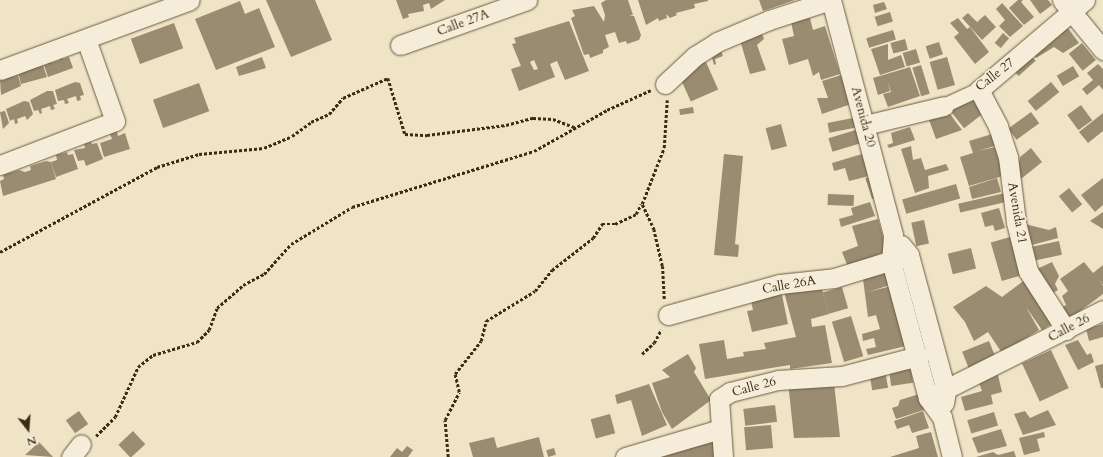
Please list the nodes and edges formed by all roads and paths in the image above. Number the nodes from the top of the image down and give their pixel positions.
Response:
1 (190, 0) edge
2 (527, 0) edge
3 (831, 0) edge
4 (1073, 4) edge
5 (86, 39) junction
6 (400, 45) dead end
7 (1103, 50) edge
8 (0, 70) edge
9 (666, 84) junction
10 (979, 90) junction
11 (944, 106) joint
12 (865, 125) junction
13 (577, 128) junction
14 (0, 165) edge
15 (642, 204) junction
16 (893, 235) junction
17 (0, 252) edge
18 (909, 255) junction
19 (891, 261) junction
20 (1103, 310) edge
21 (668, 315) junction
22 (1066, 330) junction
23 (642, 354) dead end
24 (918, 356) junction
25 (946, 391) junction
26 (928, 398) junction
27 (942, 417) junction
28 (720, 429) junction
29 (76, 451) edge
30 (448, 457) edge
31 (625, 457) edge
32 (723, 457) edge
33 (952, 457) edge

1 - 5 street
2 - 6 street, Calle 27A
3 - 9 street
3 - 12 street, Avenida 20
4 - 7 street
4 - 10 street, Calle 27
5 - 8 street
5 - 14 street
9 - 13 path
9 - 15 path
10 - 11 street, Calle 27
10 - 22 street, Avenida 21
11 - 12 street, Calle 27
12 - 16 street, Avenida 20
13 - 17 path
13 - 29 path
15 - 21 path
15 - 30 path
16 - 18 street, Avenida 20
16 - 19 street, Avenida 20
18 - 19 street, Calle 26A
18 - 25 street, Avenida 20
19 - 21 street, Calle 26A
19 - 24 street, Avenida 20
20 - 22 street, Calle 26
21 - 23 path
22 - 25 street, Calle 26
24 - 26 street, Avenida 20
24 - 28 street, Calle 26
25 - 26 street, Calle 26
25 - 27 street, Avenida 20
26 - 27 street, Avenida 20
27 - 33 street, Avenida 20
28 - 31 street
28 - 32 street

